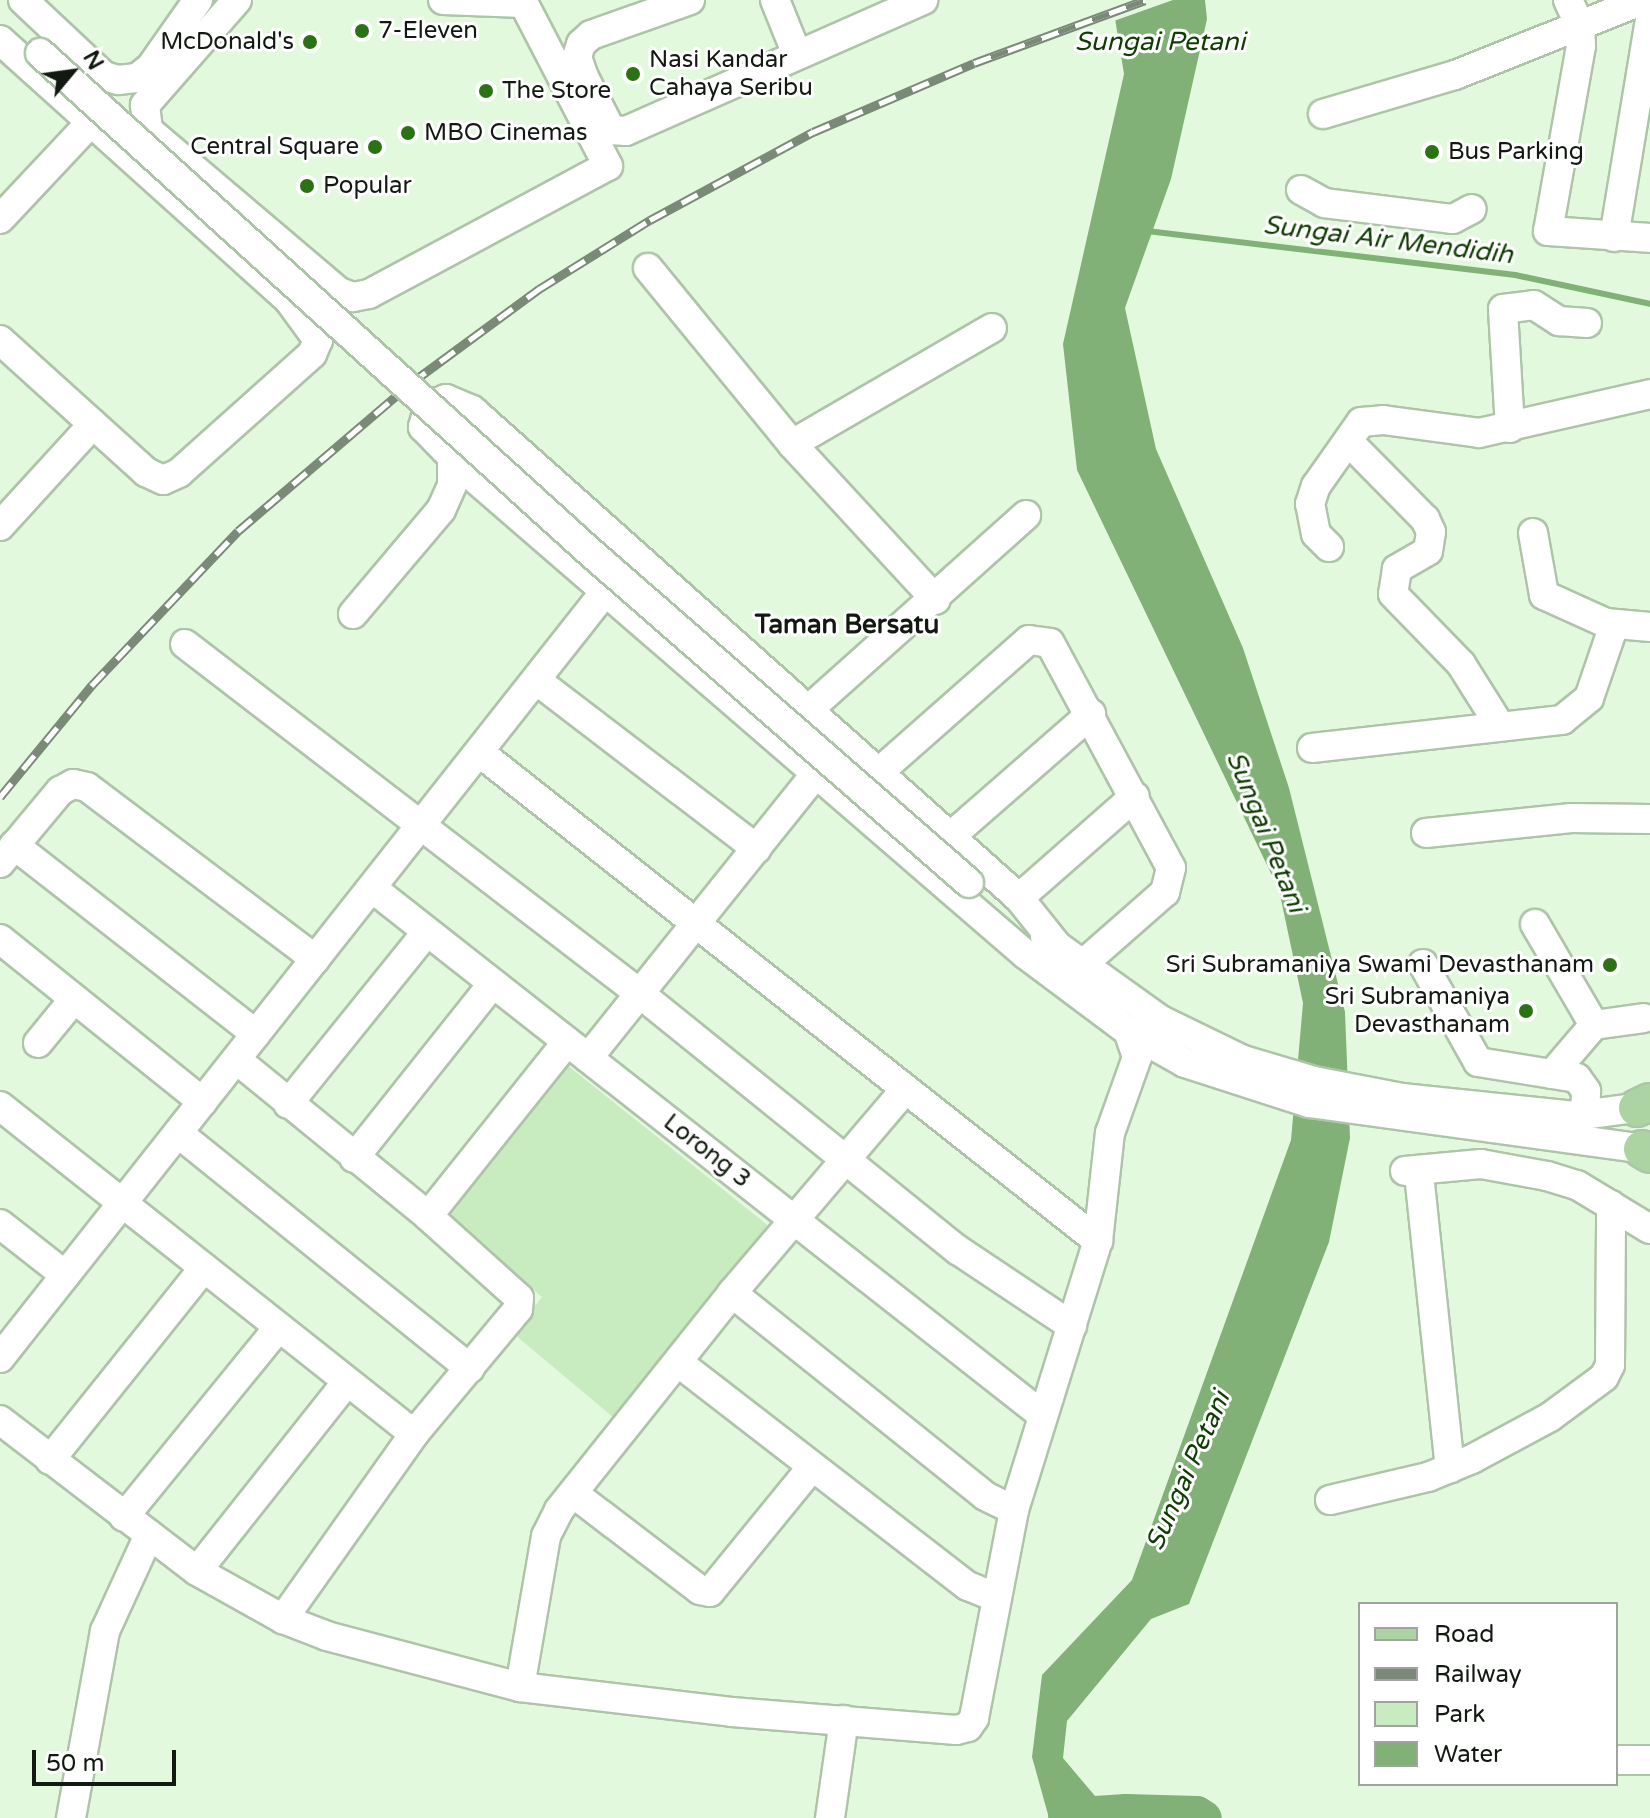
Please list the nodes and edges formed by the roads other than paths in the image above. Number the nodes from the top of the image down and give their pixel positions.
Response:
1 (23, 0) edge
2 (198, 0) edge
3 (237, 0) edge
4 (443, 0) edge
5 (690, 0) edge
6 (775, 0) edge
7 (923, 0) edge
8 (1568, 0) edge
9 (1643, 0) edge
10 (523, 1) edge
11 (0, 17) edge
12 (1650, 19) edge
13 (1580, 26) junction
14 (0, 40) edge
15 (78, 49) junction
16 (796, 52) junction
17 (168, 60) junction
18 (1323, 114) dead end
19 (90, 123) junction
20 (1301, 190) dead end
21 (1472, 209) dead end
22 (0, 219) edge
23 (1614, 237) junction
24 (1650, 238) edge
25 (648, 268) dead end
26 (1587, 323) dead end
27 (992, 328) dead end
28 (0, 340) edge
29 (1650, 394) edge
30 (93, 424) junction
31 (1510, 428) junction
32 (1348, 441) junction
33 (792, 444) junction
34 (452, 458) junction
35 (493, 495) junction
36 (441, 510) junction
37 (1026, 515) dead end
38 (0, 526) edge
39 (1533, 533) dead end
40 (1329, 547) dead end
41 (604, 593) junction
42 (936, 600) junction
43 (353, 614) dead end
44 (1614, 625) junction
45 (1650, 627) edge
46 (185, 644) dead end
47 (536, 680) junction
48 (807, 711) junction
49 (1091, 714) junction
50 (1500, 726) junction
51 (1312, 748) dead end
52 (479, 752) junction
53 (878, 773) junction
54 (815, 775) junction
55 (1135, 796) junction
56 (1650, 819) edge
57 (422, 824) junction
58 (1426, 833) dead end
59 (951, 836) junction
60 (757, 849) junction
61 (7, 854) edge
62 (969, 883) junction
63 (372, 888) junction
64 (1019, 898) junction
65 (696, 924) junction
66 (1535, 924) dead end
67 (427, 932) junction
68 (0, 939) edge
69 (1059, 948) junction
70 (1025, 954) junction
71 (315, 959) junction
72 (1423, 964) dead end
73 (1082, 965) junction
74 (493, 983) junction
75 (639, 993) junction
76 (74, 999) junction
77 (1644, 1018) dead end
78 (1594, 1025) junction
79 (256, 1034) junction
80 (38, 1043) dead end
81 (1132, 1044) junction
82 (578, 1050) junction
83 (237, 1060) junction
84 (1240, 1070) junction
85 (1552, 1074) junction
86 (905, 1090) junction
87 (203, 1102) junction
88 (288, 1104) junction
89 (1646, 1105) edge
90 (0, 1106) edge
91 (1585, 1116) junction
92 (1509, 1120) junction
93 (178, 1133) junction
94 (1647, 1151) edge
95 (354, 1158) junction
96 (846, 1160) junction
97 (123, 1202) junction
98 (1611, 1205) junction
99 (428, 1216) junction
100 (795, 1221) junction
101 (0, 1224) edge
102 (1650, 1229) edge
103 (1098, 1241) junction
104 (204, 1268) junction
105 (65, 1275) junction
106 (732, 1293) junction
107 (1072, 1326) junction
108 (278, 1328) junction
109 (3, 1349) edge
110 (679, 1363) junction
111 (470, 1369) junction
112 (347, 1382) junction
113 (1041, 1414) junction
114 (0, 1420) edge
115 (414, 1434) junction
116 (50, 1460) junction
117 (812, 1467) junction
118 (1450, 1468) junction
119 (573, 1493) junction
120 (1330, 1500) dead end
121 (1014, 1510) junction
122 (124, 1517) junction
123 (149, 1535) junction
124 (197, 1571) junction
125 (995, 1597) junction
126 (283, 1619) junction
127 (520, 1687) junction
128 (844, 1720) junction
129 (1618, 1760) edge
130 (1650, 1760) edge
131 (71, 1818) edge
132 (830, 1818) edge

1 - 15 street
2 - 17 street
3 - 17 street
4 - 10 street
5 - 16 street
6 - 16 street
7 - 16 street
8 - 13 street
9 - 13 street
10 - 17 street
11 - 62 street, bridge
12 - 23 street
13 - 18 street
13 - 23 street
14 - 19 street
15 - 17 street
15 - 17 street
19 - 22 street
19 - 30 street
20 - 21 street
23 - 24 street
25 - 33 street
26 - 31 street
27 - 33 street
28 - 30 street
29 - 31 street
30 - 38 street
31 - 32 street
32 - 40 street
32 - 50 street
33 - 42 street
34 - 35 street
34 - 36 street
34 - 48 street
35 - 36 street
35 - 41 street
36 - 43 street
37 - 42 street
39 - 44 street
41 - 47 street
41 - 54 street
42 - 48 street
44 - 45 street
44 - 50 street
46 - 57 street
47 - 52 street
47 - 60 street
48 - 53 street
49 - 53 street
49 - 55 street
49 - 59 street
50 - 51 street
52 - 57 street
52 - 65 street
53 - 59 street
54 - 60 street
54 - 70 street
55 - 64 street
55 - 73 street
56 - 58 street
57 - 63 street
57 - 75 street
59 - 64 street
60 - 65 street
61 - 71 street
61 - 79 street
62 - 69 street
62 - 70 street
63 - 67 street, Lorong 3
63 - 71 street
64 - 69 street
65 - 75 street
65 - 86 street
66 - 78 street
67 - 74 street, Lorong 3
67 - 88 street
68 - 76 street
69 - 73 street
70 - 81 street
71 - 79 street
72 - 85 street
73 - 84 street
74 - 82 street, Lorong 3
74 - 95 street
75 - 82 street
75 - 96 street
76 - 80 street
76 - 87 street
77 - 78 street
78 - 85 street
79 - 83 street
81 - 84 street
81 - 103 street
82 - 99 street
82 - 100 street, Lorong 3
83 - 87 street
83 - 88 street
84 - 92 street
85 - 91 street
86 - 96 street
86 - 103 street
87 - 93 street
88 - 95 street
89 - 91 street
90 - 97 street
91 - 92 street
92 - 94 street
93 - 97 street
93 - 111 street
95 - 99 street
96 - 100 street
96 - 107 street
97 - 104 street
97 - 105 street
98 - 102 street
98 - 118 street
98 - 118 street
99 - 111 street
100 - 106 street
100 - 113 street, Lorong 3
101 - 105 street
103 - 107 street
104 - 108 street
104 - 116 street
105 - 109 street
106 - 110 street
106 - 121 street
107 - 113 street
108 - 112 street
108 - 122 street
110 - 117 street
110 - 119 street
111 - 115 street
112 - 115 street
112 - 124 street
113 - 121 street
114 - 116 street
115 - 126 street
116 - 122 street
117 - 119 street
117 - 125 street
118 - 120 street
119 - 127 street
121 - 125 street
122 - 123 street
123 - 124 street
123 - 131 street
124 - 126 street
125 - 128 street
126 - 127 street
127 - 128 street
128 - 132 street
129 - 130 street

